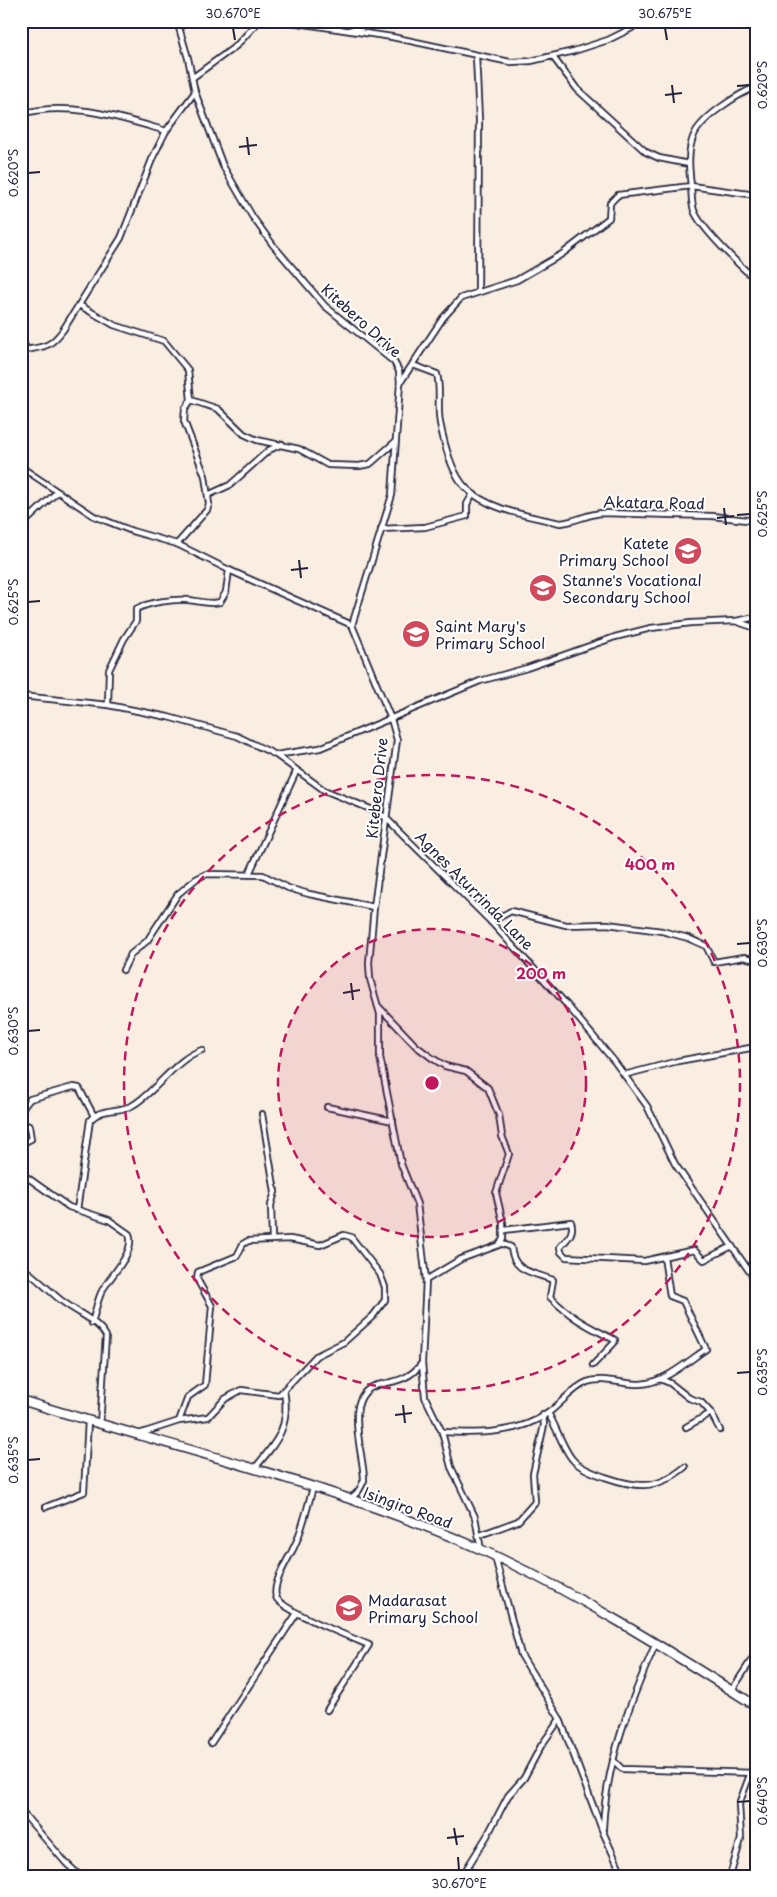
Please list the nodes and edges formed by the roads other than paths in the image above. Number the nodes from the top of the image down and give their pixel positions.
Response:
1 (177, 21) edge
2 (259, 21) edge
3 (284, 21) edge
4 (393, 21) edge
5 (634, 21) edge
6 (343, 32) junction
7 (476, 56) junction
8 (553, 57) junction
9 (192, 78) junction
10 (756, 86) edge
11 (195, 92) junction
12 (21, 114) edge
13 (166, 131) junction
14 (689, 164) junction
15 (691, 186) junction
16 (756, 195) edge
17 (21, 207) edge
18 (21, 221) edge
19 (756, 280) edge
20 (478, 292) junction
21 (79, 306) junction
22 (21, 338) edge
23 (24, 350) edge
24 (413, 365) junction
25 (400, 383) junction
26 (191, 400) junction
27 (396, 442) junction
28 (282, 444) junction
29 (21, 467) edge
30 (57, 492) junction
31 (473, 494) junction
32 (208, 495) junction
33 (756, 521) edge
34 (21, 526) edge
35 (381, 529) junction
36 (177, 544) junction
37 (229, 570) junction
38 (756, 617) edge
39 (735, 621) junction
40 (352, 625) junction
41 (756, 628) edge
42 (21, 696) edge
43 (108, 705) junction
44 (391, 718) junction
45 (276, 755) junction
46 (296, 772) junction
47 (385, 817) junction
48 (249, 874) junction
49 (374, 907) junction
50 (491, 922) junction
51 (756, 960) edge
52 (123, 970) dead end
53 (378, 1006) junction
54 (756, 1046) edge
55 (202, 1050) dead end
56 (624, 1075) junction
57 (327, 1107) dead end
58 (21, 1110) edge
59 (262, 1114) dead end
60 (94, 1116) junction
61 (393, 1121) junction
62 (21, 1124) edge
63 (25, 1142) dead end
64 (21, 1173) edge
65 (77, 1210) junction
66 (504, 1230) junction
67 (272, 1239) junction
68 (500, 1243) junction
69 (732, 1246) junction
70 (664, 1257) junction
71 (21, 1267) edge
72 (426, 1280) junction
73 (756, 1281) edge
74 (92, 1322) junction
75 (422, 1363) junction
76 (593, 1365) dead end
77 (660, 1379) junction
78 (284, 1391) junction
79 (21, 1400) edge
80 (548, 1413) junction
81 (711, 1413) junction
82 (543, 1415) junction
83 (88, 1421) junction
84 (179, 1421) junction
85 (100, 1424) junction
86 (686, 1427) dead end
87 (720, 1430) dead end
88 (442, 1432) junction
89 (137, 1434) junction
90 (685, 1467) dead end
91 (254, 1469) junction
92 (314, 1488) junction
93 (345, 1498) junction
94 (46, 1507) dead end
95 (480, 1535) junction
96 (481, 1550) junction
97 (495, 1557) junction
98 (297, 1612) junction
99 (656, 1643) junction
100 (756, 1653) edge
101 (732, 1690) junction
102 (756, 1706) edge
103 (327, 1710) dead end
104 (560, 1720) junction
105 (211, 1743) dead end
106 (613, 1760) junction
107 (753, 1773) edge
108 (21, 1811) edge
109 (603, 1832) junction
110 (80, 1876) edge
111 (462, 1876) edge
112 (623, 1876) edge
113 (730, 1876) edge

1 - 9 street, Kitebero Drive
2 - 9 street
3 - 6 street
4 - 6 street
5 - 8 street
6 - 7 street
7 - 8 street
7 - 20 street
8 - 14 street
9 - 11 street, Kitebero Drive
10 - 14 street
11 - 13 street
11 - 25 street, Kitebero Drive
12 - 13 street
13 - 21 street
14 - 15 street
15 - 16 street
15 - 19 street
15 - 20 street
17 - 18 street
20 - 24 street
21 - 23 street
21 - 26 street
22 - 23 street
24 - 25 street
24 - 31 street, Akatara Road
25 - 27 street, Kitebero Drive
26 - 28 street
26 - 32 street
27 - 28 street
27 - 35 street, Kitebero Drive
28 - 32 street
29 - 30 street
30 - 34 street
30 - 36 street
31 - 33 street, Akatara Road
31 - 35 street
32 - 36 street
35 - 40 street, Kitebero Drive
36 - 37 street
37 - 40 street
37 - 43 street
38 - 39 street
39 - 41 street
39 - 44 street
40 - 44 street, Kitebero Drive
42 - 43 street
43 - 45 street
44 - 45 street
44 - 47 street, Kitebero Drive
45 - 46 street, Agnes Aturrinda Lane
46 - 47 street, Agnes Aturrinda Lane
46 - 48 street
47 - 49 street, Kitebero Drive
47 - 50 street, Agnes Aturrinda Lane
48 - 49 street
48 - 52 street
49 - 53 street, Kitebero Drive
50 - 51 street
50 - 56 street, Agnes Aturrinda Lane
53 - 61 street, Kitebero Drive
53 - 66 street
54 - 56 street
55 - 60 street
56 - 69 street, Agnes Aturrinda Lane
57 - 61 street
58 - 60 street
59 - 67 street
60 - 65 street
61 - 72 street, Kitebero Drive
62 - 63 street
64 - 65 street
65 - 74 street
66 - 68 street
66 - 70 street
67 - 78 street
67 - 84 street
68 - 72 street
68 - 76 street
69 - 70 street
69 - 73 street, Agnes Aturrinda Lane
70 - 77 street
71 - 74 street
72 - 75 street, Kitebero Drive
74 - 85 street
75 - 88 street, Kitebero Drive
75 - 93 street
77 - 80 street
77 - 81 street
78 - 84 street
78 - 91 street
79 - 83 main road, Isingiro Road
80 - 82 street
80 - 90 street
81 - 86 street
81 - 87 street
82 - 88 street
82 - 95 street
83 - 85 main road, Isingiro Road
83 - 94 street
84 - 89 street
85 - 89 main road, Isingiro Road
88 - 95 street, Kitebero Drive
89 - 91 main road, Isingiro Road
91 - 92 main road, Isingiro Road
92 - 93 main road, Isingiro Road
92 - 98 street
93 - 96 main road, Isingiro Road
95 - 96 street, Kitebero Drive
96 - 97 main road, Isingiro Road
97 - 99 main road, Isingiro Road
97 - 104 street
98 - 103 street
98 - 105 street
99 - 101 main road, Isingiro Road
99 - 106 street
100 - 101 street
101 - 102 main road, Isingiro Road
104 - 109 street
104 - 111 street
106 - 107 street
106 - 109 street
107 - 113 street
108 - 110 street
109 - 112 street

